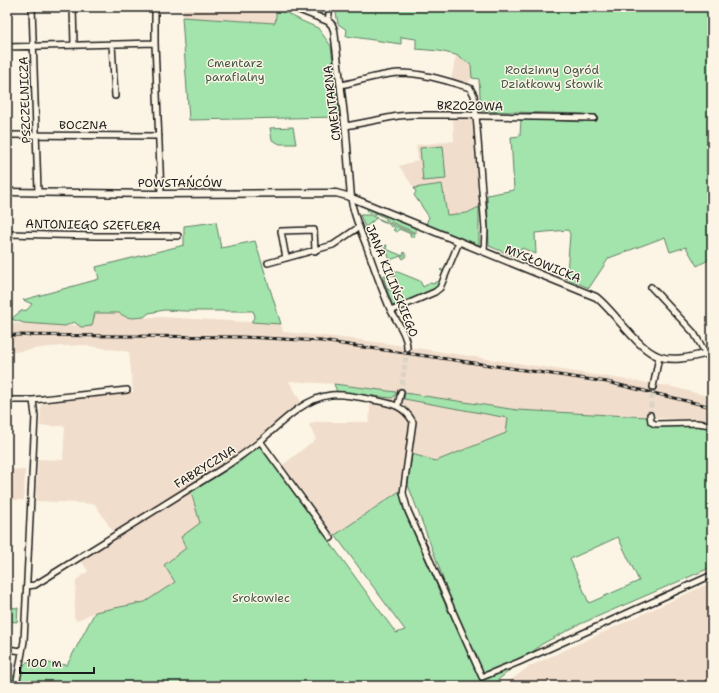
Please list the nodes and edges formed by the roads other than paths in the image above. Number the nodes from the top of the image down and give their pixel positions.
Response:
1 (32, 7) edge
2 (73, 7) edge
3 (155, 7) edge
4 (293, 7) edge
5 (330, 7) edge
6 (328, 21) junction
7 (155, 43) junction
8 (112, 44) junction
9 (74, 45) junction
10 (32, 46) junction
11 (7, 47) edge
12 (341, 85) junction
13 (114, 96) dead end
14 (476, 115) junction
15 (594, 118) dead end
16 (346, 126) junction
17 (7, 135) edge
18 (36, 135) junction
19 (159, 136) junction
20 (7, 192) edge
21 (38, 192) junction
22 (161, 194) junction
23 (351, 198) junction
24 (359, 227) junction
25 (7, 234) edge
26 (178, 236) dead end
27 (459, 242) junction
28 (315, 251) junction
29 (484, 252) junction
30 (286, 258) junction
31 (268, 263) dead end
32 (651, 287) dead end
33 (391, 311) junction
34 (407, 348) tunnel mouth
35 (709, 353) edge
36 (659, 357) junction
37 (653, 387) tunnel mouth
38 (127, 390) dead end
39 (401, 392) tunnel mouth
40 (7, 400) edge
41 (33, 400) junction
42 (398, 405) junction
43 (650, 415) dead end
44 (712, 425) edge
45 (260, 441) junction
46 (331, 538) dead end
47 (712, 575) edge
48 (27, 586) junction
49 (7, 649) edge
50 (22, 651) junction
51 (16, 686) edge

1 - 10 street, PSZCZELNICZA
2 - 9 street
3 - 7 street
4 - 6 street
5 - 6 street
6 - 12 street, CMENTARNA
7 - 8 street
7 - 19 street
8 - 9 street
8 - 13 street
9 - 10 street
10 - 11 street
10 - 18 street, PSZCZELNICZA
12 - 14 street
12 - 16 street, CMENTARNA
14 - 15 street, BRZOZOWA
14 - 16 street, BRZOZOWA
14 - 29 street
16 - 23 street, CMENTARNA
17 - 18 street, BOCZNA
18 - 19 street, BOCZNA
18 - 21 street, PSZCZELNICZA
19 - 22 street
20 - 21 street, POWSTAŃCÓW
21 - 22 street, POWSTAŃCÓW
22 - 23 street, POWSTAŃCÓW
23 - 24 street, JANA KILIŃSKIEGO
23 - 27 street, MYSŁOWICKA
24 - 28 street
24 - 33 street, JANA KILIŃSKIEGO
25 - 26 street, ANTONIEGO SZEFLERA
27 - 29 street, MYSŁOWICKA
27 - 33 street
28 - 30 street
28 - 30 street
29 - 36 street, MYSŁOWICKA
30 - 31 street
32 - 35 street
33 - 34 street, JANA KILIŃSKIEGO
35 - 36 street, MYSŁOWICKA
36 - 37 street
38 - 41 street
39 - 42 street
40 - 41 street
41 - 48 street
42 - 45 street, FABRYCZNA
42 - 47 street
43 - 44 street
45 - 46 street
45 - 48 street, FABRYCZNA
48 - 50 street
49 - 50 street
50 - 51 street

